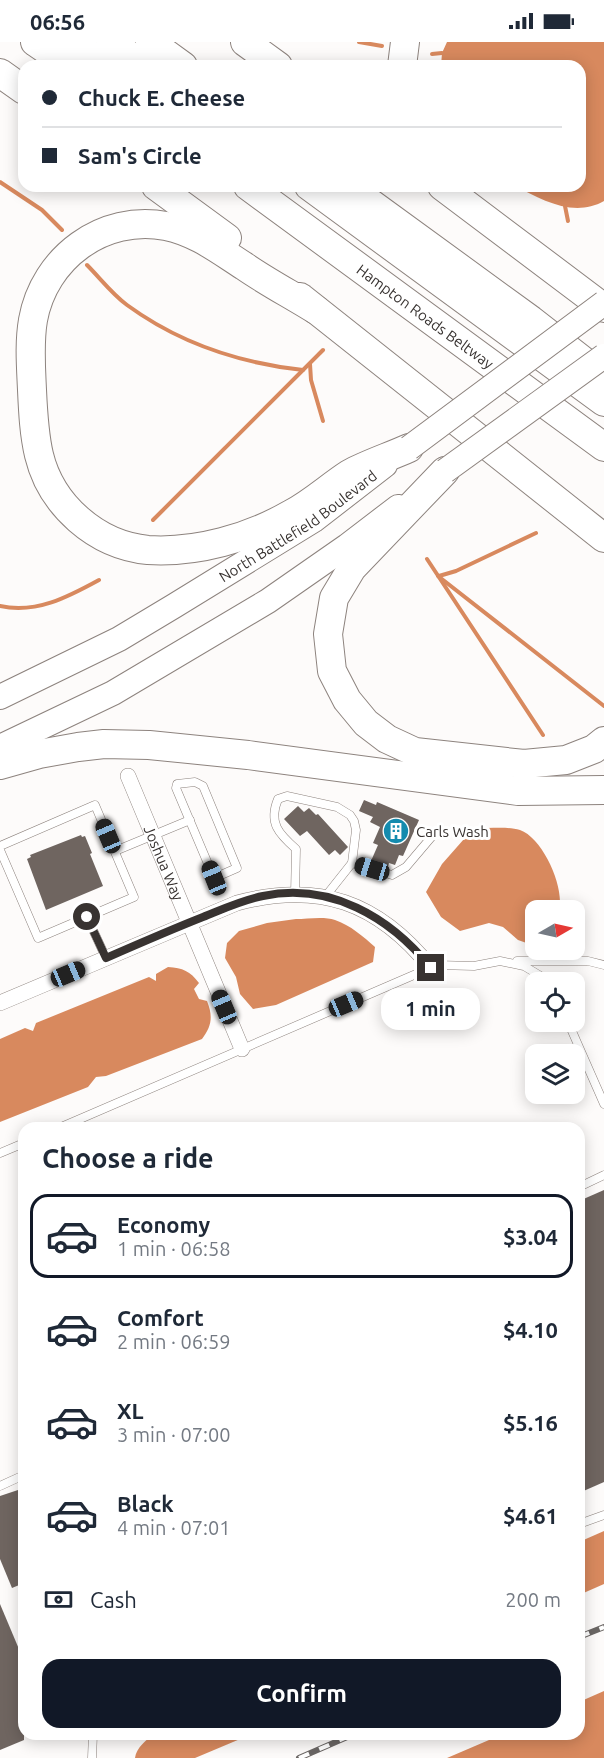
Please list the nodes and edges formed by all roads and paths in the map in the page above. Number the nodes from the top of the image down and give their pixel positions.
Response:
1 (35, 42) edge
2 (55, 42) edge
3 (73, 42) edge
4 (111, 42) edge
5 (150, 42) edge
6 (245, 42) edge
7 (405, 42) edge
8 (61, 60) edge
9 (79, 60) edge
10 (98, 60) edge
11 (136, 60) edge
12 (175, 60) edge
13 (270, 60) edge
14 (403, 60) edge
15 (0, 73) edge
16 (18, 86) edge
17 (164, 192) edge
18 (262, 192) edge
19 (262, 192) edge
20 (317, 192) edge
21 (355, 192) edge
22 (450, 192) edge
23 (468, 192) edge
24 (549, 264) junction
25 (604, 305) edge
26 (316, 309) junction
27 (604, 356) edge
28 (604, 377) edge
29 (604, 402) edge
30 (604, 432) edge
31 (604, 447) edge
32 (409, 448) junction
33 (445, 471) junction
34 (560, 502) junction
35 (604, 538) edge
36 (604, 554) edge
37 (0, 697) edge
38 (604, 741) edge
39 (0, 747) edge
40 (0, 765) edge
41 (128, 776) dead end
42 (604, 790) edge
43 (190, 820) junction
44 (152, 834) junction
45 (434, 834) dead end
46 (0, 848) edge
47 (115, 851) junction
48 (352, 863) junction
49 (295, 894) junction
50 (325, 897) junction
51 (87, 917) junction
52 (188, 923) junction
53 (106, 958) junction
54 (500, 961) junction
55 (604, 964) edge
56 (431, 968) junction
57 (534, 972) edge
58 (0, 1003) edge
59 (572, 1032) edge
60 (242, 1049) junction
61 (604, 1104) edge
62 (73, 1122) edge
63 (18, 1146) edge
64 (0, 1153) edge
65 (604, 1175) edge
66 (585, 1183) edge
67 (18, 1478) edge
68 (0, 1486) edge
69 (604, 1515) edge
70 (585, 1522) edge
71 (93, 1740) edge
72 (92, 1758) edge

1 - 8 highway
2 - 9 highway
3 - 10 highway
4 - 11 highway
5 - 12 highway
6 - 13 highway
7 - 14 highway
15 - 16 highway
17 - 26 highway
18 - 30 highway
19 - 31 highway, Hampton Roads Beltway
20 - 29 highway
21 - 28 highway
22 - 24 highway
23 - 24 highway
24 - 25 highway
25 - 32 main road, North Battlefield Boulevard, bridge
26 - 32 highway
26 - 34 highway
27 - 33 main road, bridge
32 - 37 main road, North Battlefield Boulevard
33 - 38 highway
33 - 39 main road
34 - 35 highway
34 - 36 highway
40 - 42 highway
41 - 44 street, Joshua Way
43 - 43 lane
43 - 44 lane
44 - 47 lane
44 - 52 street, Joshua Way
45 - 48 lane
46 - 47 lane
46 - 51 lane
47 - 51 lane
48 - 49 lane
48 - 50 lane
49 - 50 street
49 - 52 street
50 - 56 street
51 - 53 lane
52 - 53 street
52 - 60 street, Joshua Way
53 - 58 street
54 - 55 lane
54 - 56 lane
54 - 57 lane
56 - 60 lane
59 - 61 lane
60 - 62 lane
63 - 64 lane
65 - 66 lane
67 - 68 lane
69 - 70 lane
71 - 72 lane

